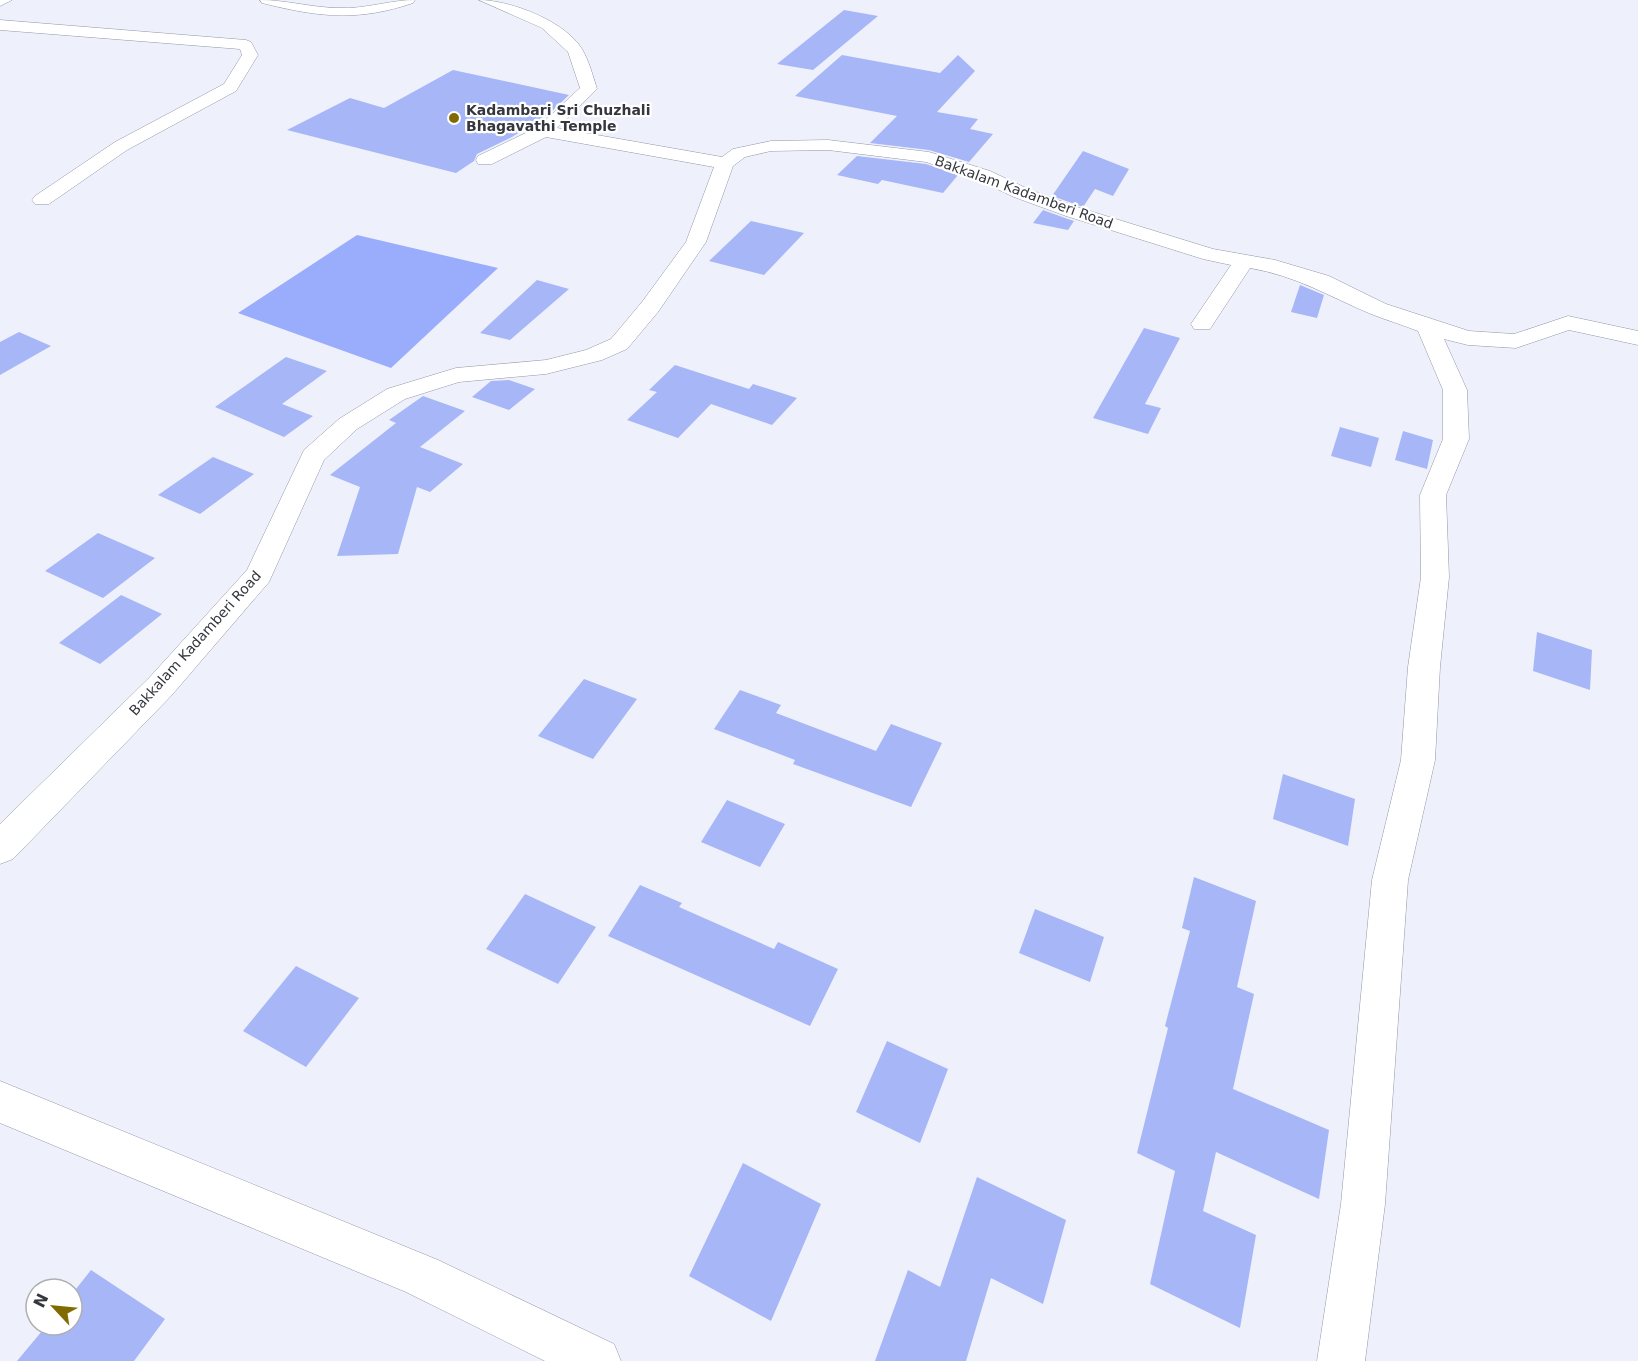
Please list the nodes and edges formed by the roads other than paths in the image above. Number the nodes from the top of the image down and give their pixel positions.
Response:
1 (5, 0) edge
2 (267, 0) edge
3 (408, 0) edge
4 (486, 0) edge
5 (0, 2) edge
6 (0, 25) edge
7 (544, 130) junction
8 (485, 160) dead end
9 (724, 163) junction
10 (42, 200) dead end
11 (1244, 261) junction
12 (1202, 324) dead end
13 (1428, 327) junction
14 (1638, 338) edge
15 (0, 848) edge
16 (0, 1102) edge
17 (597, 1361) edge
18 (1341, 1361) edge

1 - 5 street
2 - 3 street
4 - 7 street
6 - 10 street
7 - 8 street
7 - 9 street
9 - 11 street, Bakkalam Kadamberi Road
9 - 15 street, Bakkalam Kadamberi Road
11 - 12 street
11 - 13 street, Bakkalam Kadamberi Road
13 - 14 street, Bakkalam Kadamberi Road
13 - 18 street
16 - 17 street

